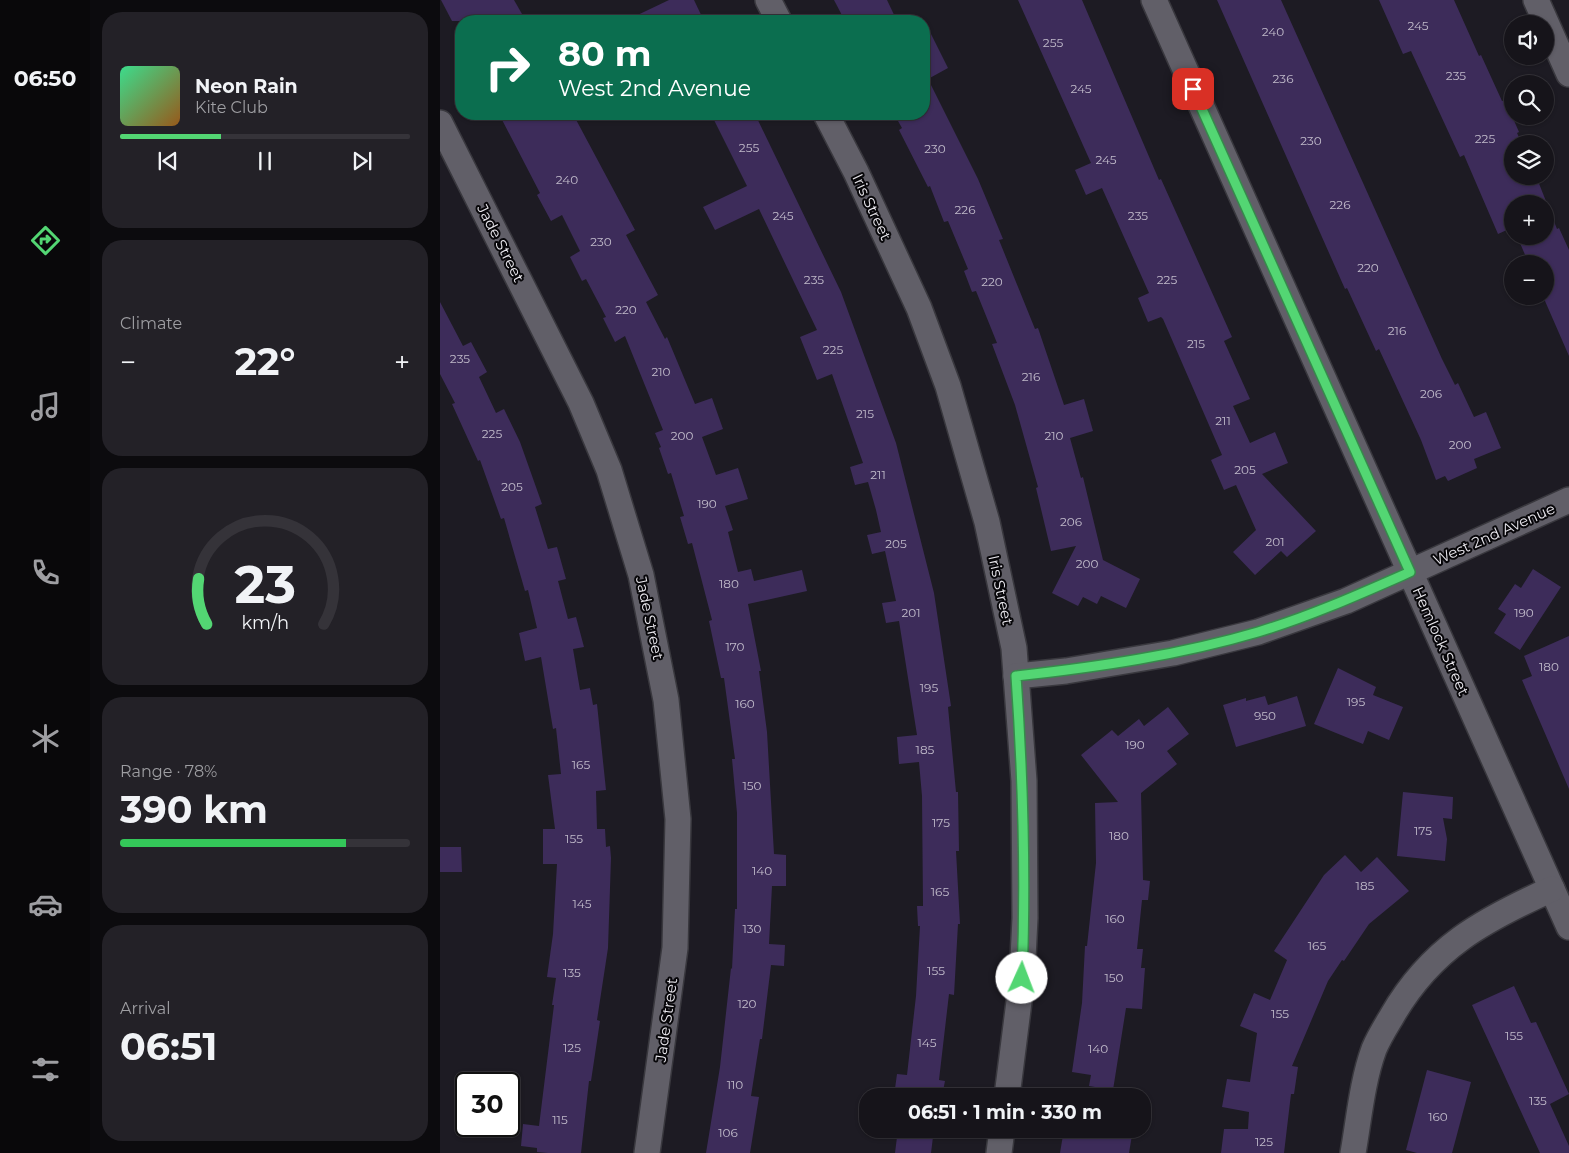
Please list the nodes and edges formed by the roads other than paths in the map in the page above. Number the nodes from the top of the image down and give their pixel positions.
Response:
1 (768, 0) edge
2 (1154, 0) edge
3 (1536, 0) edge
4 (776, 15) edge
5 (1569, 74) edge
6 (829, 120) edge
7 (440, 123) edge
8 (1569, 500) edge
9 (1410, 572) junction
10 (1016, 676) junction
11 (1552, 889) junction
12 (1569, 926) edge
13 (1008, 1088) edge
14 (1001, 1138) edge
15 (647, 1153) edge
16 (999, 1153) edge
17 (1352, 1153) edge

1 - 4 street
2 - 9 street, Hemlock Street
3 - 5 street
6 - 10 street, Iris Street
7 - 15 street, Jade Street
8 - 9 street, West 2nd Avenue
9 - 10 street, West 2nd Avenue
9 - 11 street, Hemlock Street
10 - 13 street, Iris Street
11 - 12 street, Hemlock Street
11 - 17 street
14 - 16 street

